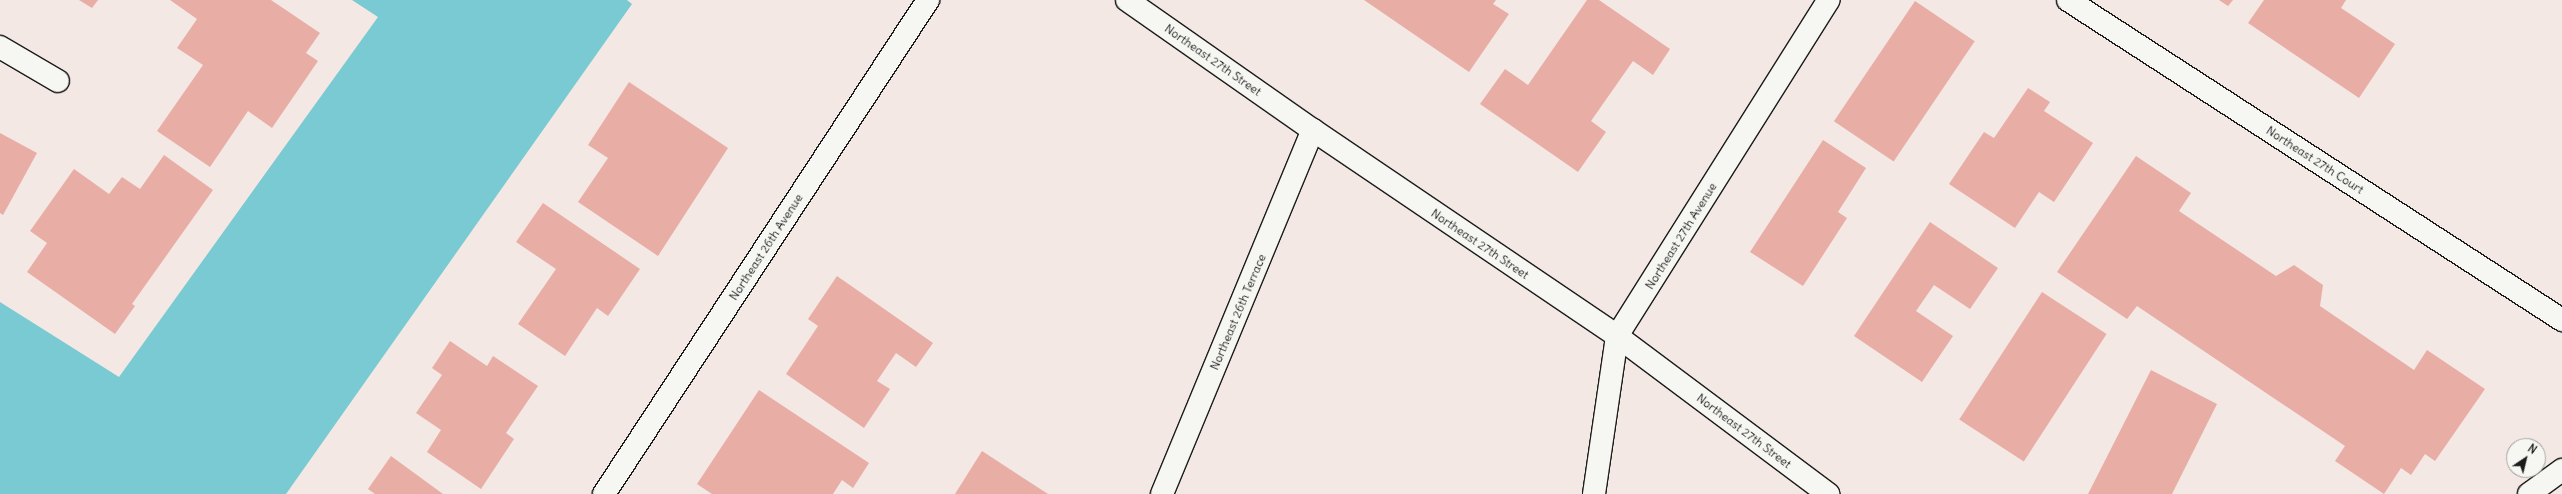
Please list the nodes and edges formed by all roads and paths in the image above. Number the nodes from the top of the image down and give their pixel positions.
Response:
1 (928, 0) edge
2 (1127, 0) edge
3 (1829, 0) edge
4 (2068, 0) edge
5 (0, 47) edge
6 (58, 81) dead end
7 (1313, 130) junction
8 (2562, 320) edge
9 (1617, 336) junction
10 (2562, 470) edge
11 (604, 494) edge
12 (1162, 494) edge
13 (1594, 494) edge
14 (1828, 494) edge
15 (2529, 494) edge

1 - 11 street, Northeast 26th Avenue
2 - 7 street, Northeast 27th Street
3 - 9 street, Northeast 27th Avenue
4 - 8 street, Northeast 27th Court
5 - 6 street
7 - 9 street, Northeast 27th Street
7 - 12 street, Northeast 26th Terrace
9 - 13 street, Northeast 27th Avenue
9 - 14 street, Northeast 27th Street
10 - 15 street

